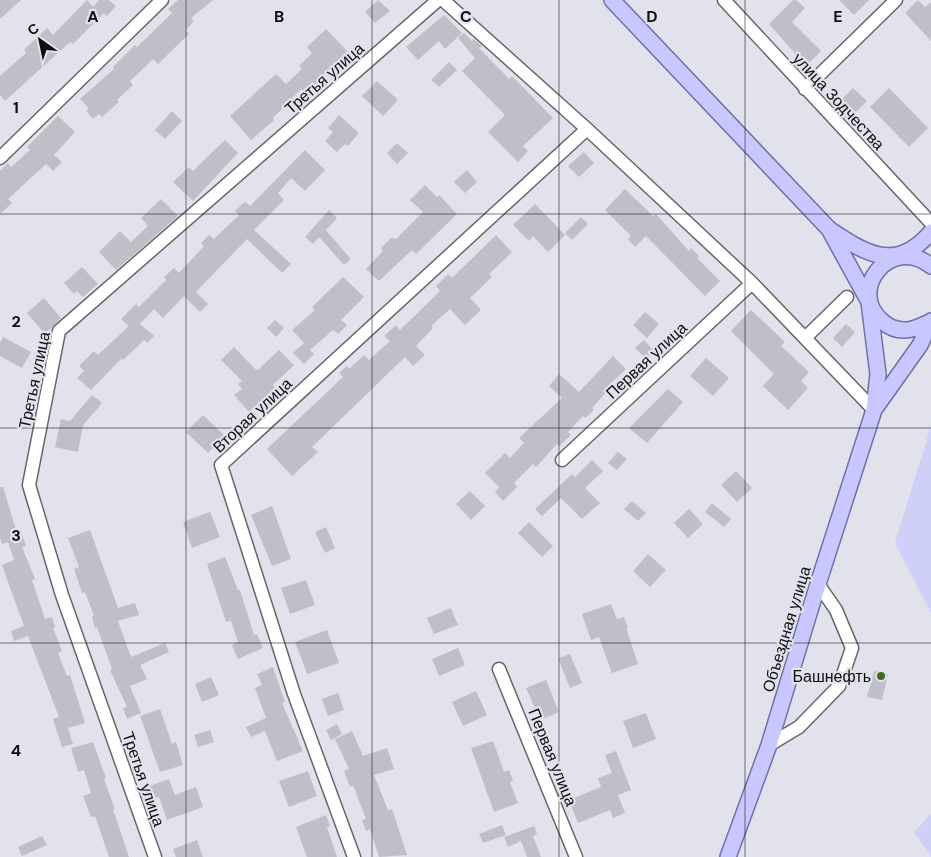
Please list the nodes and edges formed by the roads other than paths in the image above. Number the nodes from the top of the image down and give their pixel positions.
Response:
1 (162, 0) edge
2 (438, 0) edge
3 (443, 0) edge
4 (612, 0) edge
5 (724, 0) edge
6 (896, 0) edge
7 (805, 89) junction
8 (587, 129) junction
9 (0, 158) edge
10 (931, 223) edge
11 (829, 229) junction
12 (931, 232) edge
13 (898, 256) junction
14 (931, 266) edge
15 (752, 283) junction
16 (847, 297) dead end
17 (869, 302) junction
18 (930, 322) edge
19 (905, 331) junction
20 (805, 338) junction
21 (925, 349) edge
22 (874, 410) junction
23 (562, 460) dead end
24 (818, 584) junction
25 (499, 669) dead end
26 (769, 745) junction
27 (154, 857) edge
28 (354, 857) edge
29 (576, 857) edge
30 (728, 857) edge

1 - 9 street
2 - 27 street, Третья улица
3 - 8 street
4 - 11 main road
5 - 7 street, улица Зодчества
6 - 7 street
7 - 10 street, улица Зодчества
8 - 15 street
8 - 28 street, Вторая улица
11 - 13 main road
11 - 17 main road
12 - 13 main road
13 - 14 main road
13 - 17 main road
15 - 20 street
15 - 23 street, Первая улица
16 - 20 street
17 - 19 main road
17 - 22 main road
18 - 19 main road
18 - 21 main road
19 - 21 main road
20 - 22 street
21 - 22 main road
22 - 24 main road, Объездная улица
24 - 26 main road, Объездная улица
24 - 26 street
25 - 29 street, Первая улица
26 - 30 main road, Объездная улица

